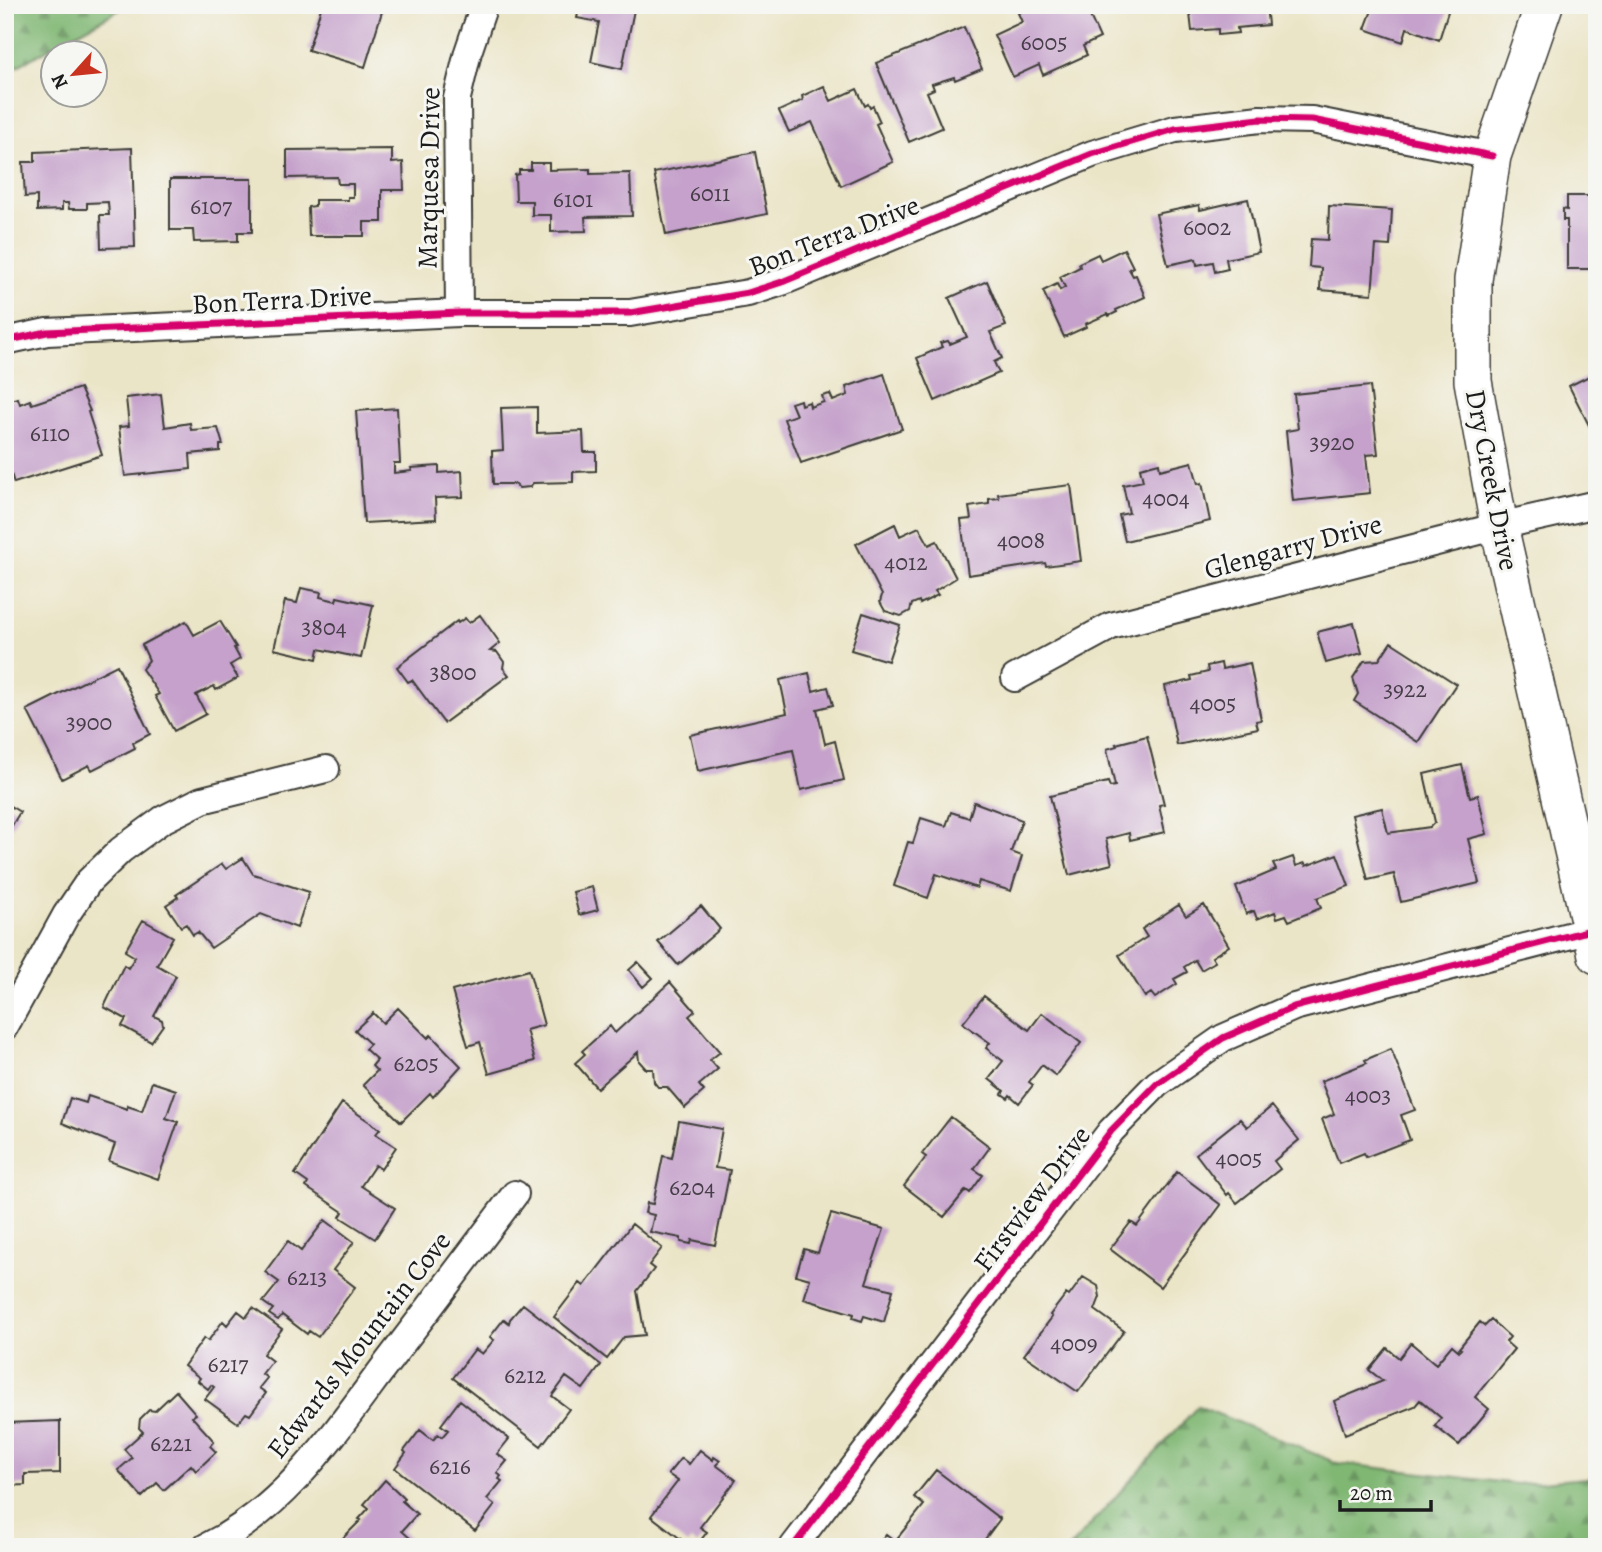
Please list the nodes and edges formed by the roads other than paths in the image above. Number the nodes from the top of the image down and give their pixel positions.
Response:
1 (484, 5) edge
2 (1544, 5) edge
3 (1492, 156) junction
4 (459, 313) junction
5 (5, 341) edge
6 (1597, 504) edge
7 (1499, 526) junction
8 (1016, 678) dead end
9 (326, 769) dead end
10 (1594, 943) edge
11 (5, 1027) edge
12 (515, 1194) dead end
13 (206, 1547) edge
14 (793, 1547) edge

1 - 4 street, Marquesa Drive
2 - 3 street, Dry Creek Drive
3 - 4 street, Bon Terra Drive
3 - 7 street, Dry Creek Drive
4 - 5 street, Bon Terra Drive
6 - 7 street, Glengarry Drive
7 - 8 street, Glengarry Drive
7 - 10 street, Dry Creek Drive
9 - 11 street
10 - 14 street, Firstview Drive
12 - 13 street, Edwards Mountain Cove

